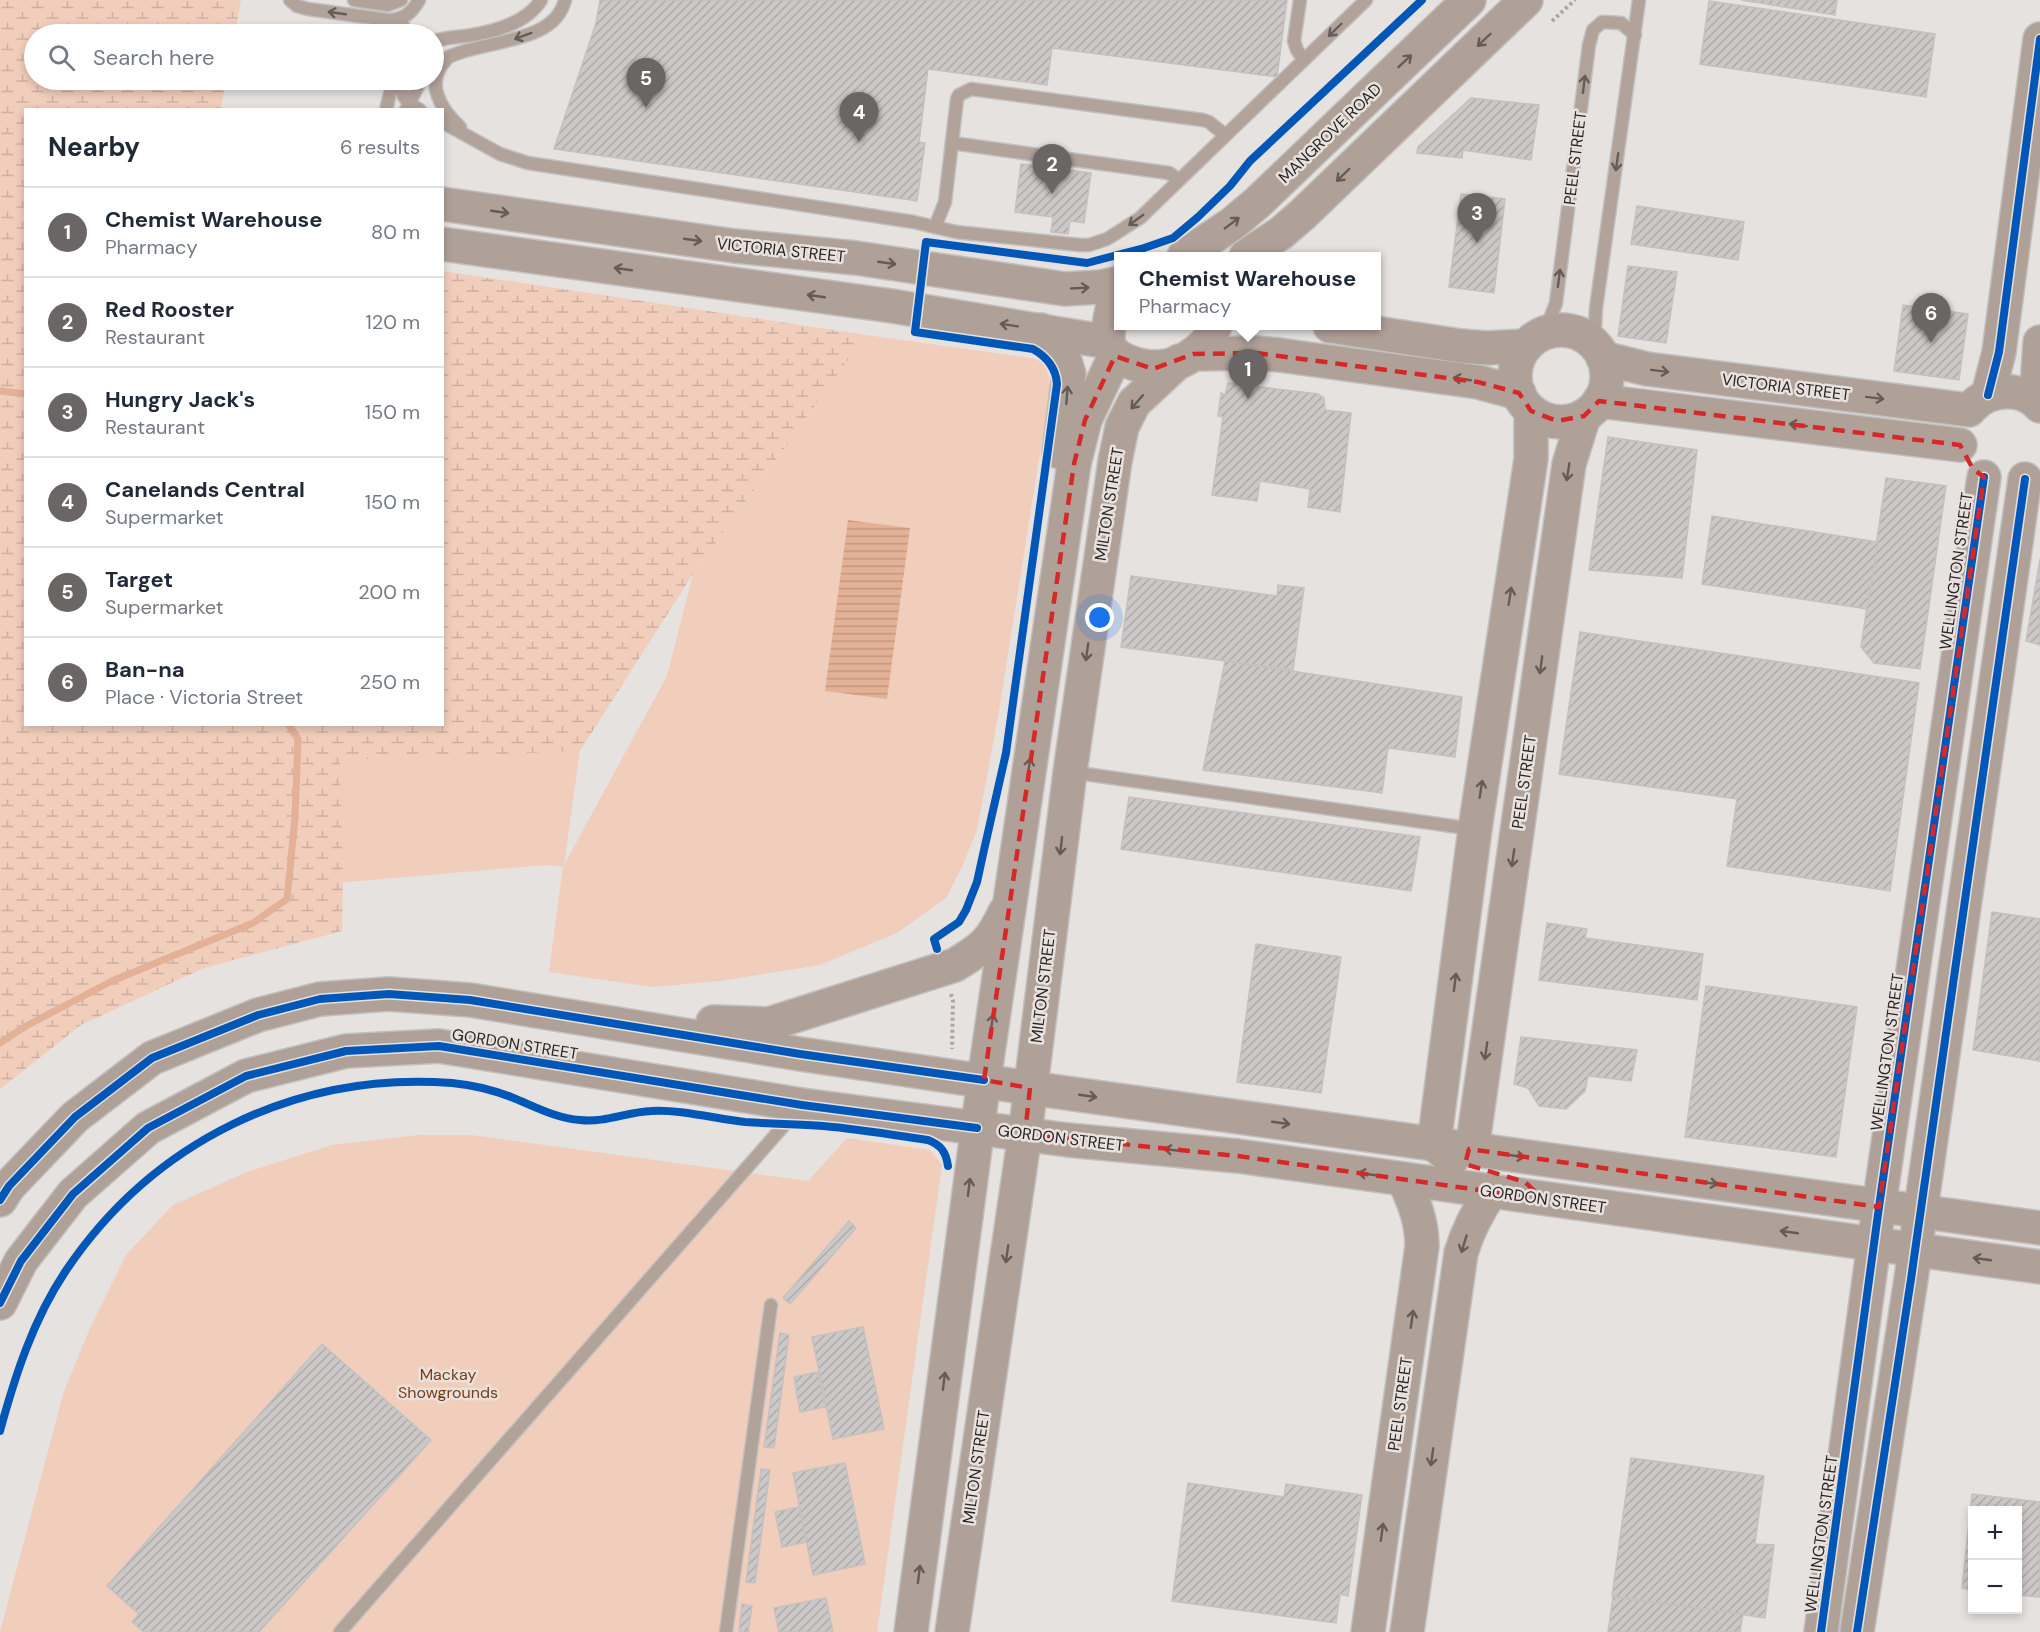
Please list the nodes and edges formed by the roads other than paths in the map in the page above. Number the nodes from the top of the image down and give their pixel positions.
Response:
1 (290, 0) edge
2 (354, 0) edge
3 (419, 0) edge
4 (541, 0) edge
5 (565, 0) edge
6 (1300, 0) edge
7 (1366, 0) edge
8 (1468, 0) edge
9 (1526, 0) edge
10 (1639, 0) edge
11 (395, 2) edge
12 (388, 20) junction
13 (400, 24) edge
14 (1635, 35) junction
15 (444, 39) edge
16 (2040, 39) edge
17 (455, 53) junction
18 (444, 60) edge
19 (1305, 60) junction
20 (444, 62) edge
21 (392, 90) edge
22 (402, 90) edge
23 (416, 90) edge
24 (436, 90) edge
25 (407, 106) edge
26 (386, 108) edge
27 (443, 108) edge
28 (444, 110) edge
29 (444, 123) edge
30 (1226, 135) junction
31 (469, 136) junction
32 (952, 143) junction
33 (1179, 180) junction
34 (444, 204) edge
35 (935, 227) junction
36 (444, 244) edge
37 (1190, 252) edge
38 (1252, 252) edge
39 (1114, 284) edge
40 (1114, 304) edge
41 (1041, 330) junction
42 (1213, 330) edge
43 (1356, 330) edge
44 (1535, 340) junction
45 (2040, 342) edge
46 (1112, 349) junction
47 (1599, 351) junction
48 (1186, 358) junction
49 (1525, 402) junction
50 (1979, 402) junction
51 (2038, 404) edge
52 (1592, 408) junction
53 (1960, 445) junction
54 (2033, 474) edge
55 (1984, 477) junction
56 (1059, 558) junction
57 (1070, 772) junction
58 (1475, 829) junction
59 (1011, 901) junction
60 (573, 1015) junction
61 (984, 1080) junction
62 (1030, 1088) junction
63 (802, 1105) junction
64 (977, 1128) junction
65 (1024, 1134) junction
66 (1434, 1144) junction
67 (1472, 1150) junction
68 (1404, 1179) junction
69 (1491, 1192) junction
70 (3, 1194) edge
71 (1543, 1199) junction
72 (1879, 1207) junction
73 (1920, 1212) junction
74 (2040, 1228) edge
75 (1874, 1244) junction
76 (1915, 1249) junction
77 (2040, 1268) edge
78 (0, 1303) edge
79 (771, 1305) dead end
80 (1398, 1412) junction
81 (1437, 1417) junction
82 (1375, 1583) junction
83 (1413, 1588) junction
84 (340, 1632) edge
85 (726, 1632) edge
86 (911, 1632) edge
87 (952, 1632) edge
88 (1368, 1632) edge
89 (1407, 1632) edge
90 (1821, 1632) edge
91 (1857, 1632) edge

12 -> 1 lane
2 - 11 lane
3 - 12 lane
4 - 15 lane
5 -> 17 lane
6 - 19 lane
7 -> 19 lane
37 -> 8 street, MANGROVE ROAD
9 -> 38 street
10 - 14 lane
12 - 13 lane
44 -> 14 lane, PEEL STREET
14 -> 47 lane
16 - 50 street
17 - 18 lane
17 - 20 lane
19 - 30 lane
21 - 26 lane
22 - 25 lane
23 - 25 lane
24 - 27 lane
28 - 31 lane
29 - 31 lane
30 - 32 lane
30 - 33 lane
31 - 35 lane
32 - 33 lane
32 - 35 lane
33 -> 35 lane
34 -> 39 street, VICTORIA STREET
41 -> 36 street
40 - 46 street
41 - 46 street
56 -> 41 street
42 - 48 street, MILTON STREET
43 - 44 street
44 - 47 street
44 - 49 street
45 - 51 street
46 - 48 street
46 - 56 street
47 -> 50 street, VICTORIA STREET
47 - 52 street
49 -> 48 street
48 -> 57 street, MILTON STREET
49 - 52 street
58 -> 49 street
50 - 51 street, VICTORIA STREET
50 - 53 street
53 -> 52 street
52 -> 67 street, PEEL STREET
53 - 55 street
54 - 55 street
54 - 73 street
55 - 72 street, WELLINGTON STREET
59 -> 56 street
57 - 58 lane
57 -> 62 street, MILTON STREET
66 -> 58 street
59 - 60 street
61 -> 59 street
60 - 61 street
60 - 70 street
61 - 62 street
61 - 64 street
62 - 65 street, MILTON STREET
62 -> 66 street
63 - 64 street, GORDON STREET
63 - 78 street, GORDON STREET
63 - 84 lane
64 - 65 street, GORDON STREET
86 -> 64 street
68 -> 65 street, GORDON STREET
65 -> 87 street, MILTON STREET
66 - 67 street
66 - 71 street
67 -> 72 street
68 - 69 street, GORDON STREET
80 -> 68 street, PEEL STREET
69 - 71 street, GORDON STREET
69 -> 81 street
75 -> 71 street, GORDON STREET
72 - 73 street
72 - 75 street, WELLINGTON STREET
73 - 74 street
73 - 76 street
75 - 76 street, GORDON STREET
75 - 90 street, WELLINGTON STREET
77 -> 76 street, GORDON STREET
76 - 91 street
79 - 85 lane
80 - 81 street
82 -> 80 street, PEEL STREET
81 -> 83 street
82 - 83 street
82 - 88 street, PEEL STREET
83 - 89 street

